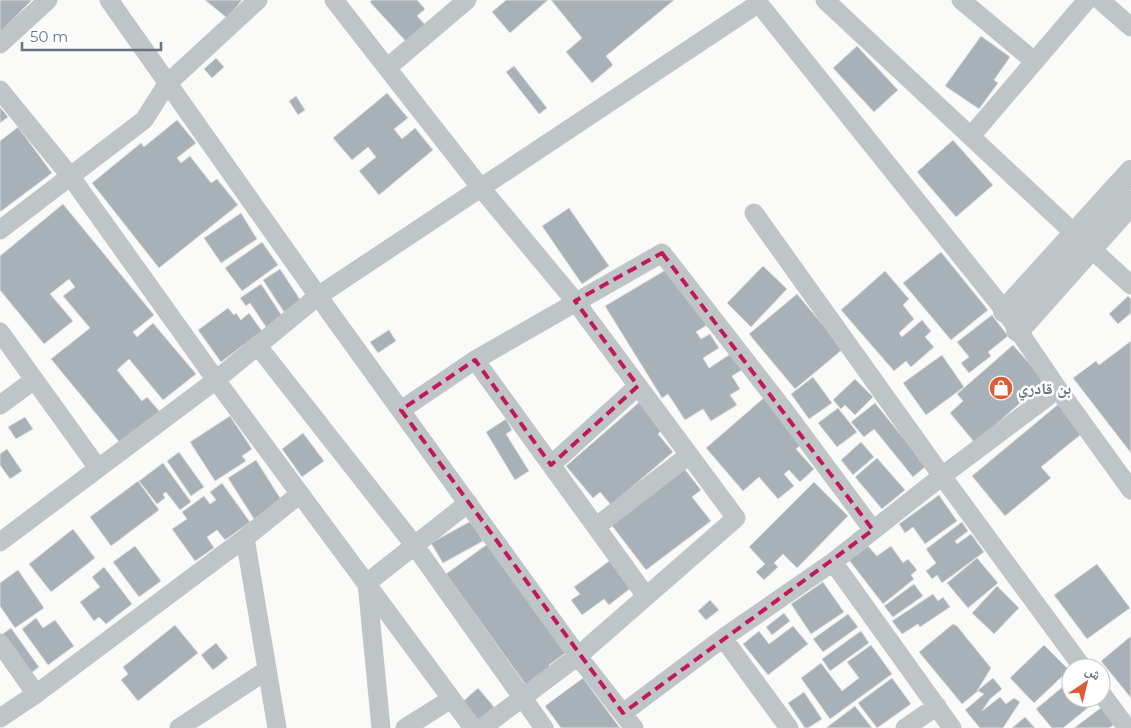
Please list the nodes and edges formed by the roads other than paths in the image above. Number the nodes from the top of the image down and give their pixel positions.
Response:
1 (48, 0) edge
2 (109, 0) edge
3 (258, 0) edge
4 (334, 0) edge
5 (467, 0) edge
6 (825, 0) edge
7 (961, 0) edge
8 (1087, 0) edge
9 (1100, 0) edge
10 (758, 2) edge
11 (1131, 27) edge
12 (0, 44) edge
13 (1034, 61) junction
14 (387, 68) junction
15 (167, 84) junction
16 (0, 90) edge
17 (971, 136) junction
18 (1131, 172) edge
19 (71, 177) junction
20 (481, 188) junction
21 (1131, 203) edge
22 (754, 212) dead end
23 (0, 230) edge
24 (1082, 241) junction
25 (1131, 285) edge
26 (318, 296) junction
27 (575, 302) junction
28 (1011, 320) junction
29 (0, 332) edge
30 (257, 345) junction
31 (475, 360) junction
32 (34, 380) junction
33 (216, 380) junction
34 (638, 386) junction
35 (1058, 389) junction
36 (0, 405) edge
37 (401, 410) junction
38 (689, 455) junction
39 (551, 465) junction
40 (98, 468) junction
41 (942, 476) junction
42 (1131, 490) edge
43 (300, 494) junction
44 (468, 503) junction
45 (597, 526) junction
46 (873, 530) junction
47 (245, 538) junction
48 (0, 542) edge
49 (416, 546) junction
50 (833, 562) junction
51 (367, 583) junction
52 (646, 596) junction
53 (723, 638) junction
54 (0, 644) edge
55 (578, 656) junction
56 (1076, 658) edge
57 (267, 670) junction
58 (36, 694) junction
59 (522, 698) junction
60 (450, 699) junction
61 (937, 706) junction
62 (1111, 706) edge
63 (0, 718) edge
64 (628, 721) edge
65 (0, 722) edge
66 (14, 728) edge
67 (179, 728) edge
68 (277, 728) edge
69 (381, 728) edge
70 (405, 728) edge
71 (473, 728) edge
72 (482, 728) edge
73 (544, 728) edge
74 (789, 728) edge
75 (905, 728) edge
76 (952, 728) edge
77 (1127, 728) edge

1 - 12 street
2 - 15 street
3 - 15 street
4 - 14 street
5 - 14 street
6 - 17 street
7 - 13 street
8 - 13 street
9 - 11 street
10 - 20 street
10 - 28 street
13 - 17 street
14 - 20 street
15 - 19 street
15 - 26 street
16 - 19 street
17 - 24 street
18 - 24 street
19 - 23 street
19 - 33 street
20 - 26 street
20 - 27 street
21 - 24 street
22 - 41 street
24 - 25 street
24 - 28 street
26 - 30 street
26 - 37 street
27 - 31 street
27 - 34 street
27 - 46 street
28 - 35 street
29 - 32 street
30 - 33 street
30 - 49 street
31 - 37 street
31 - 39 street
32 - 36 street
32 - 40 street
33 - 40 street
33 - 43 street
34 - 38 street
34 - 39 street
35 - 41 street
35 - 42 street
37 - 44 street
38 - 45 street
38 - 52 street
39 - 45 street
40 - 48 street
41 - 46 street
41 - 56 street
43 - 47 street
43 - 51 street
44 - 49 street
44 - 55 street
45 - 52 street
46 - 50 street
47 - 57 street
47 - 58 street
49 - 51 street
49 - 59 street
50 - 53 street
50 - 61 street
51 - 60 street
51 - 69 street
52 - 55 street
53 - 64 street
53 - 74 street
54 - 58 street
55 - 59 street
55 - 64 street
57 - 67 street
57 - 68 street
58 - 63 street
59 - 72 street
59 - 73 street
60 - 70 street
60 - 71 street
61 - 75 street
61 - 76 street
62 - 77 street
65 - 66 street

